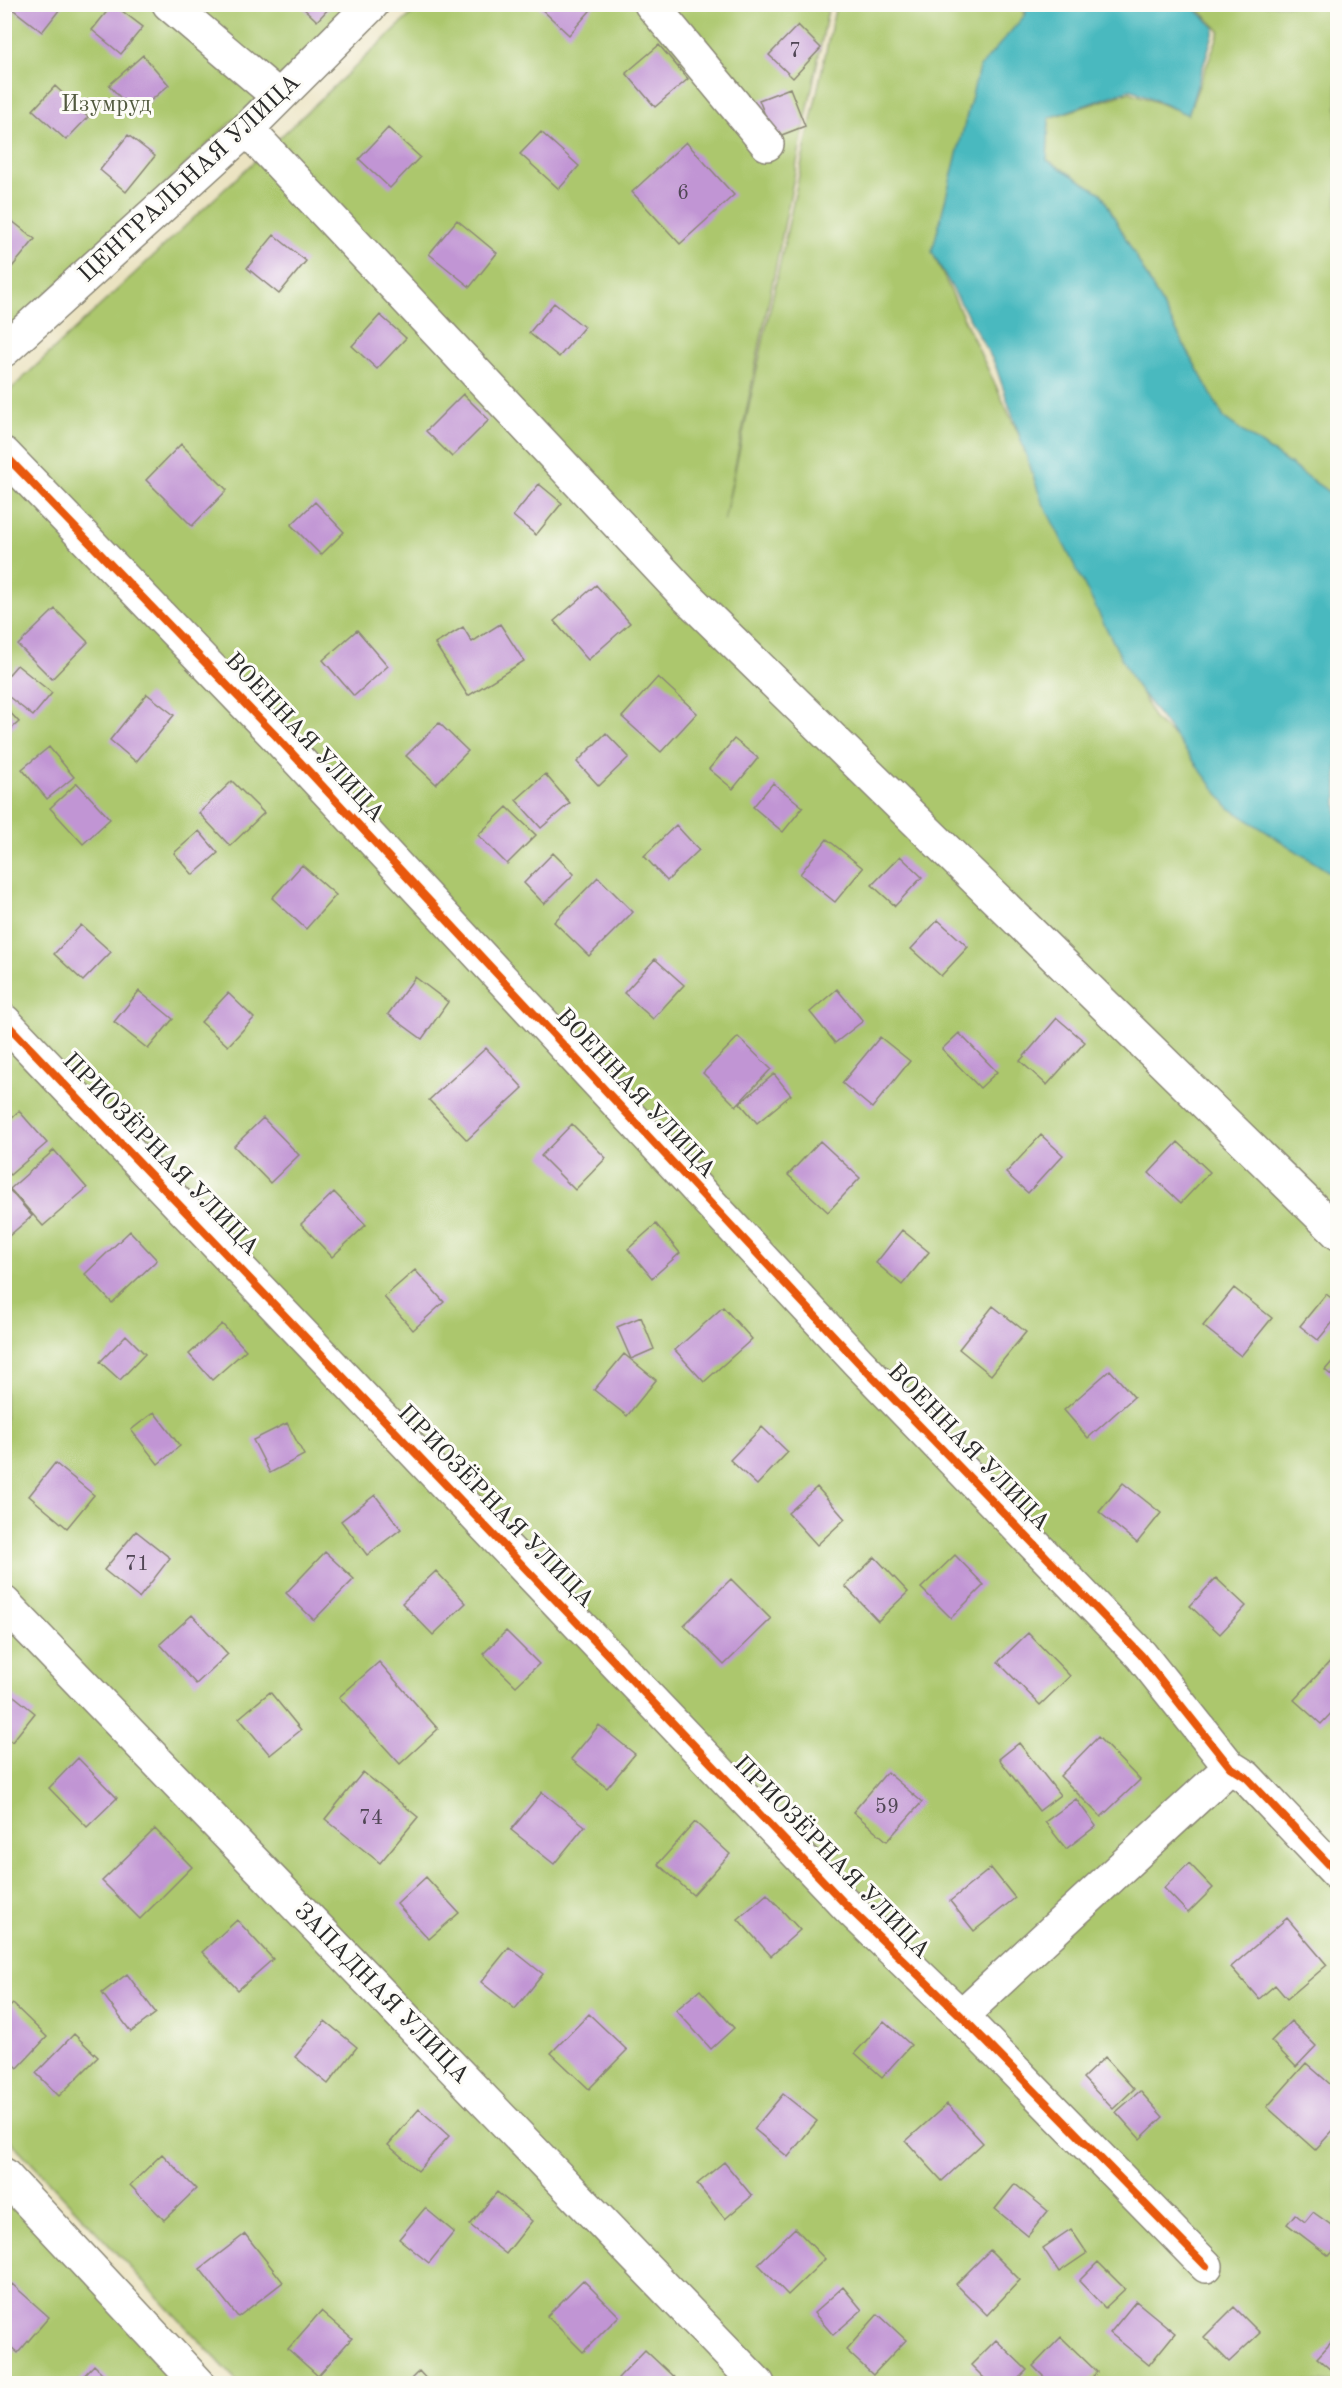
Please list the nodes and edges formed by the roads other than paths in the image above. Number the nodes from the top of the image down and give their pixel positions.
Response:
1 (169, 4) edge
2 (372, 4) edge
3 (651, 4) edge
4 (279, 97) junction
5 (247, 129) junction
6 (767, 144) dead end
7 (4, 350) edge
8 (4, 454) edge
9 (4, 1021) edge
10 (1338, 1233) edge
11 (4, 1603) edge
12 (1230, 1767) junction
13 (1338, 1874) edge
14 (961, 2016) junction
15 (4, 2175) edge
16 (1206, 2266) dead end
17 (199, 2384) edge
18 (758, 2384) edge

1 - 4 street
2 - 4 street, ЦЕНТРАЛЬНАЯ УЛИЦА
3 - 6 street
4 - 5 street, ЦЕНТРАЛЬНАЯ УЛИЦА
5 - 7 street, ЦЕНТРАЛЬНАЯ УЛИЦА
5 - 10 street
8 - 12 street, ВОЕННАЯ УЛИЦА
9 - 14 street, ПРИОЗЁРНАЯ УЛИЦА
11 - 18 street, ЗАПАДНАЯ УЛИЦА
12 - 13 street, ВОЕННАЯ УЛИЦА
12 - 14 street
14 - 16 street, ПРИОЗЁРНАЯ УЛИЦА
15 - 17 street

